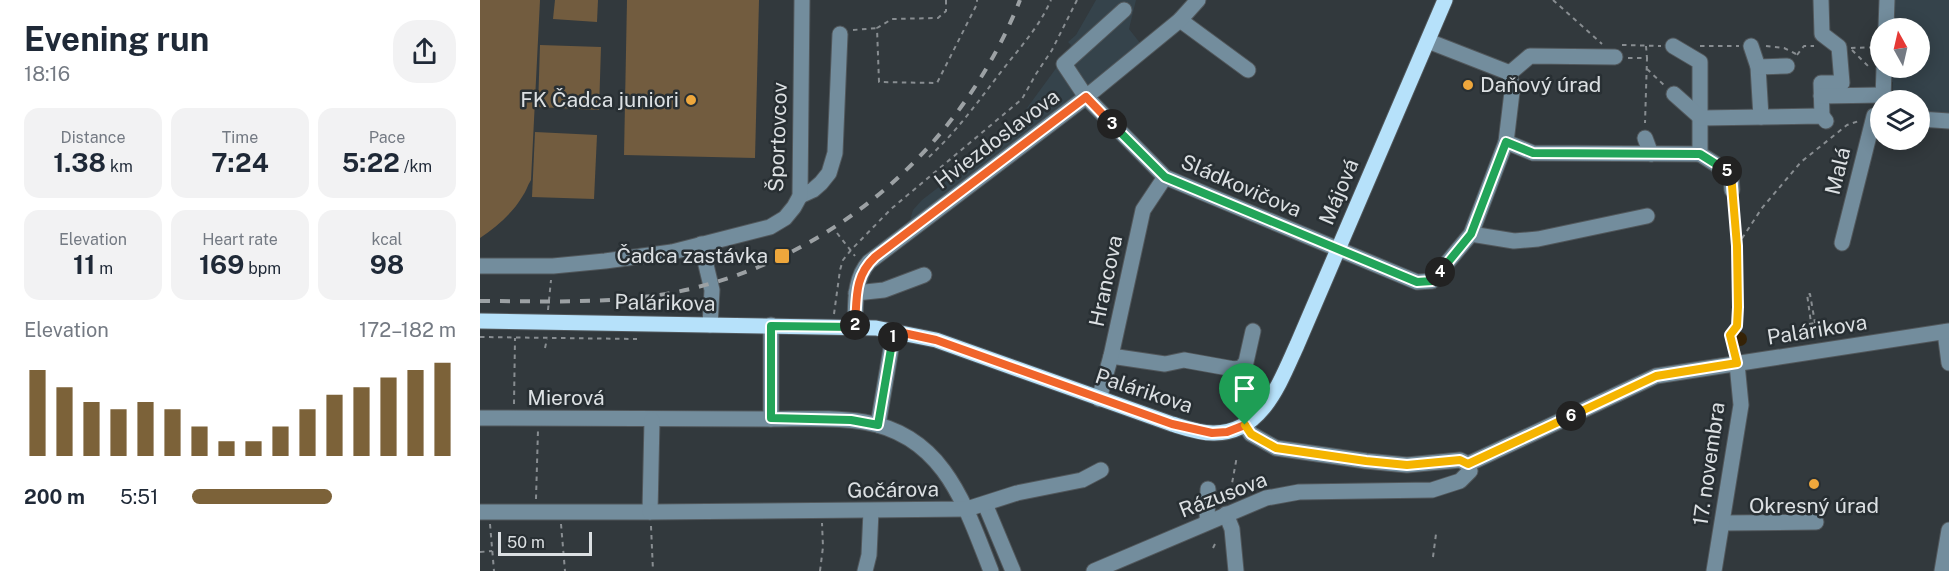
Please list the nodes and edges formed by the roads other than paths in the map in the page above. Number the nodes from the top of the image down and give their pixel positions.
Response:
1 (802, 0) edge
2 (1198, 0) edge
3 (1445, 0) edge
4 (1821, 0) edge
5 (1887, 0) edge
6 (1124, 10) dead end
7 (1886, 18) edge
8 (1180, 20) junction
9 (840, 34) road end
10 (1428, 41) junction
11 (1673, 46) road end
12 (1751, 46) road end
13 (1615, 51) road end
14 (1792, 61) road end
15 (1758, 67) junction
16 (1248, 70) dead end
17 (1510, 73) junction
18 (1884, 86) edge
19 (1674, 94) road end
20 (1821, 96) junction
21 (1086, 97) junction
22 (1761, 117) junction
23 (1701, 118) junction
24 (1930, 120) edge
25 (1949, 121) edge
26 (1645, 138) road end
27 (1870, 141) edge
28 (1506, 142) junction
29 (1651, 154) junction
30 (1700, 154) junction
31 (1165, 177) junction
32 (1732, 190) road end
33 (800, 195) junction
34 (1647, 216) dead end
35 (1471, 234) junction
36 (1842, 243) dead end
37 (701, 244) junction
38 (1337, 250) junction
39 (480, 266) edge
40 (924, 275) dead end
41 (856, 293) junction
42 (480, 321) edge
43 (710, 325) junction
44 (771, 326) junction
45 (855, 327) junction
46 (894, 331) junction
47 (1253, 331) dead end
48 (1947, 332) edge
49 (1111, 356) junction
50 (1737, 363) junction
51 (1949, 363) edge
52 (1099, 399) junction
53 (480, 418) edge
54 (771, 418) junction
55 (652, 420) junction
56 (878, 425) junction
57 (1245, 425) junction
58 (1468, 464) junction
59 (1101, 470) dead end
60 (1208, 489) dead end
61 (985, 504) junction
62 (967, 509) junction
63 (484, 512) edge
64 (650, 512) junction
65 (871, 512) junction
66 (1227, 514) junction
67 (1207, 522) junction
68 (1816, 522) dead end
69 (1723, 523) junction
70 (1949, 530) edge
71 (865, 571) edge
72 (991, 571) edge
73 (1013, 571) edge
74 (1094, 571) edge
75 (1236, 571) edge
76 (1714, 571) edge
77 (1942, 571) edge

1 - 33 street, Športovcov
2 - 8 street, Hviezdoslavova
3 - 10 main road, Májová
4 - 20 street
5 - 7 street
6 - 21 street, Sládkovičova
8 - 16 street
8 - 21 street, Hviezdoslavova
9 - 33 street
10 - 17 street
10 - 38 main road, Májová
11 - 23 street
12 - 15 street
13 - 17 street
14 - 15 street
15 - 22 street
17 - 28 street, Sládkovičova
18 - 20 street
19 - 23 street
20 - 22 street
21 - 31 street, Sládkovičova
21 - 41 street, Hviezdoslavova
22 - 23 street
23 - 30 street
24 - 25 street
26 - 29 street
27 - 36 street, Malá
28 - 29 street
28 - 35 street, Sládkovičova
29 - 30 street
30 - 32 street
31 - 38 street, Sládkovičova
31 - 49 street, Hrancova
33 - 37 street, Športovcov
34 - 35 street
35 - 38 street, Sládkovičova
37 - 39 street, Športovcov
37 - 43 street
38 - 57 main road, Májová
40 - 41 street
41 - 45 street
42 - 43 main road, Palárikova
43 - 44 main road, Palárikova
44 - 45 main road, Palárikova
44 - 54 street
45 - 46 main road, Palárikova
46 - 52 main road, Palárikova
46 - 56 street
47 - 49 street
48 - 50 street, Palárikova
48 - 51 street
49 - 52 street, Hrancova
50 - 58 street, Palárikova
50 - 69 street, 17. novembra
52 - 57 main road, Palárikova
53 - 55 street, Mierová
54 - 55 street, Mierová
54 - 56 street, Mierová
55 - 64 street
56 - 62 street, Mierová
57 - 58 street
58 - 66 street, Rázusova
59 - 61 street, Gočárova
60 - 67 street
61 - 62 street, Gočárova
61 - 73 street
62 - 65 street, Gočárova
62 - 72 street, Mierová
63 - 64 street
64 - 65 street, Gočárova
65 - 71 street
66 - 67 street, Rázusova
66 - 75 street
67 - 74 street, Rázusova
68 - 69 street
69 - 76 street, 17. novembra
70 - 77 street

